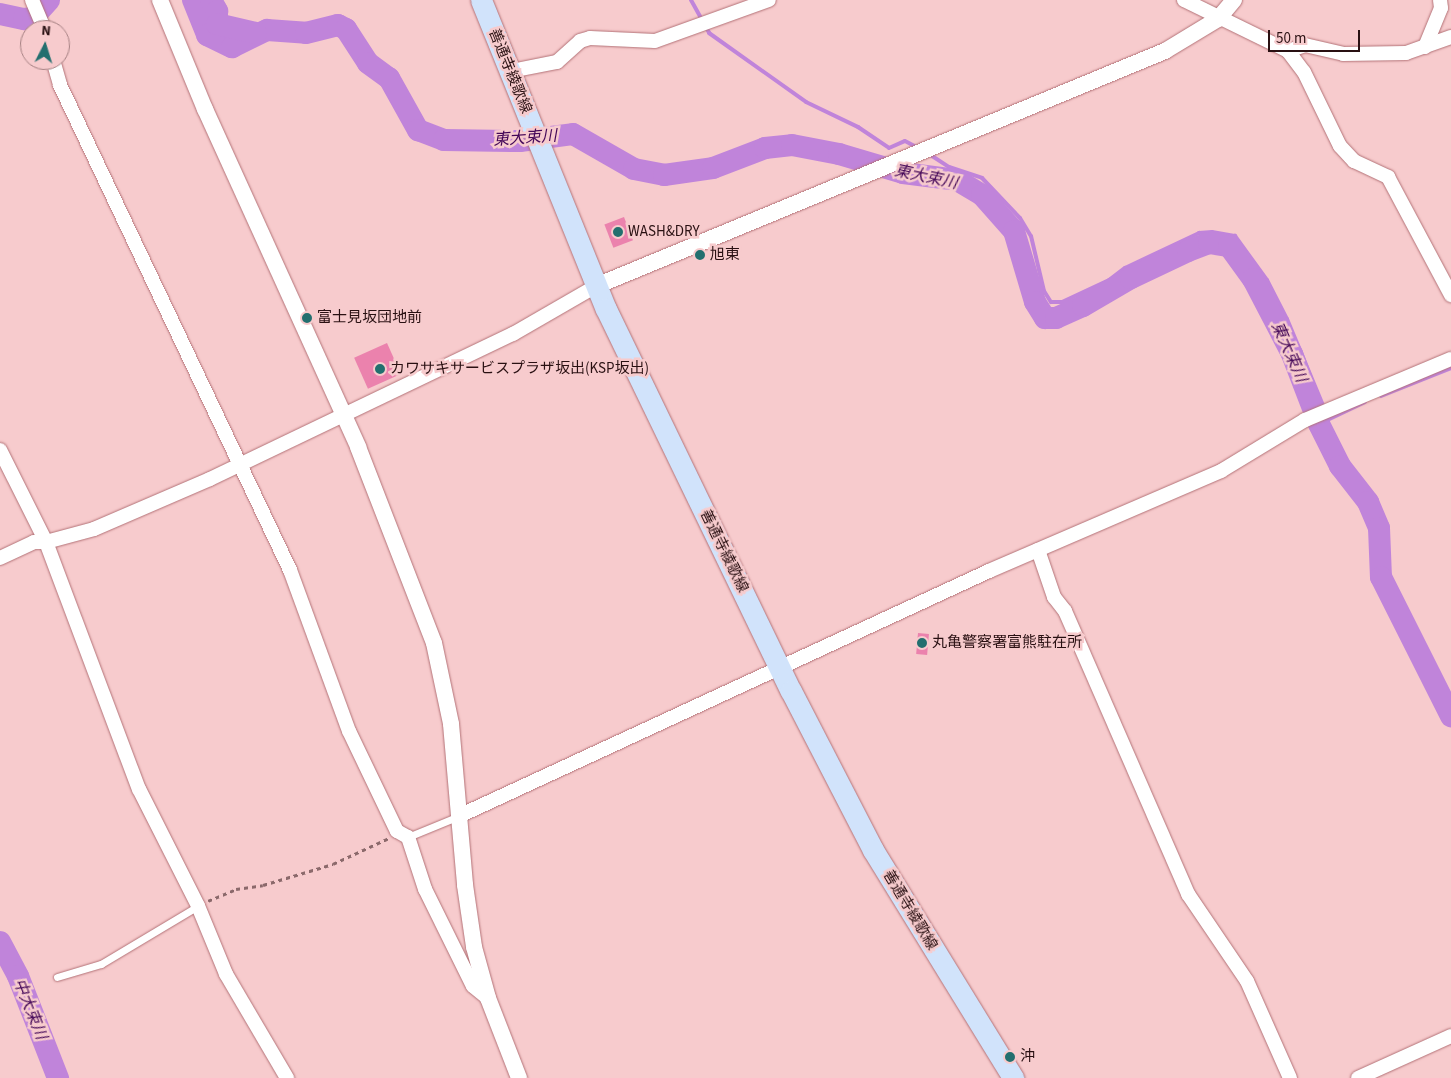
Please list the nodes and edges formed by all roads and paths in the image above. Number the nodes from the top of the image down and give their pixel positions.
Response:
1 (160, 0) edge
2 (481, 0) edge
3 (769, 0) edge
4 (1184, 0) edge
5 (1234, 0) edge
6 (1440, 0) edge
7 (33, 2) edge
8 (1218, 19) junction
9 (41, 20) edge
10 (1451, 37) edge
11 (1424, 47) junction
12 (1288, 51) junction
13 (56, 70) edge
14 (511, 71) junction
15 (596, 286) junction
16 (1451, 294) edge
17 (1451, 359) edge
18 (342, 418) junction
19 (0, 450) edge
20 (239, 466) junction
21 (46, 542) junction
22 (1038, 550) junction
23 (0, 558) edge
24 (780, 668) junction
25 (459, 816) junction
26 (405, 835) junction
27 (198, 906) junction
28 (57, 977) dead end
29 (488, 998) junction
30 (1451, 1036) edge
31 (287, 1078) edge
32 (519, 1078) edge
33 (1013, 1078) edge
34 (1290, 1078) edge
35 (1358, 1078) edge

1 - 18 street
2 - 14 main road, 善通寺綾歌線
3 - 14 street
4 - 8 street
5 - 8 street
6 - 11 street
7 - 9 street
8 - 12 street
8 - 15 street
10 - 11 street
11 - 12 street
12 - 16 street
13 - 20 street
14 - 15 main road, 善通寺綾歌線
15 - 18 street
15 - 24 main road, 善通寺綾歌線
17 - 22 street
18 - 20 street
18 - 25 street
19 - 21 street
20 - 21 street
20 - 26 street
21 - 23 street
21 - 27 street
22 - 24 street
22 - 34 street
24 - 25 street
24 - 33 main road, 善通寺綾歌線
25 - 26 lane
25 - 29 street
26 - 27 path
26 - 29 street
27 - 28 lane
27 - 31 street
29 - 32 street
30 - 35 street

